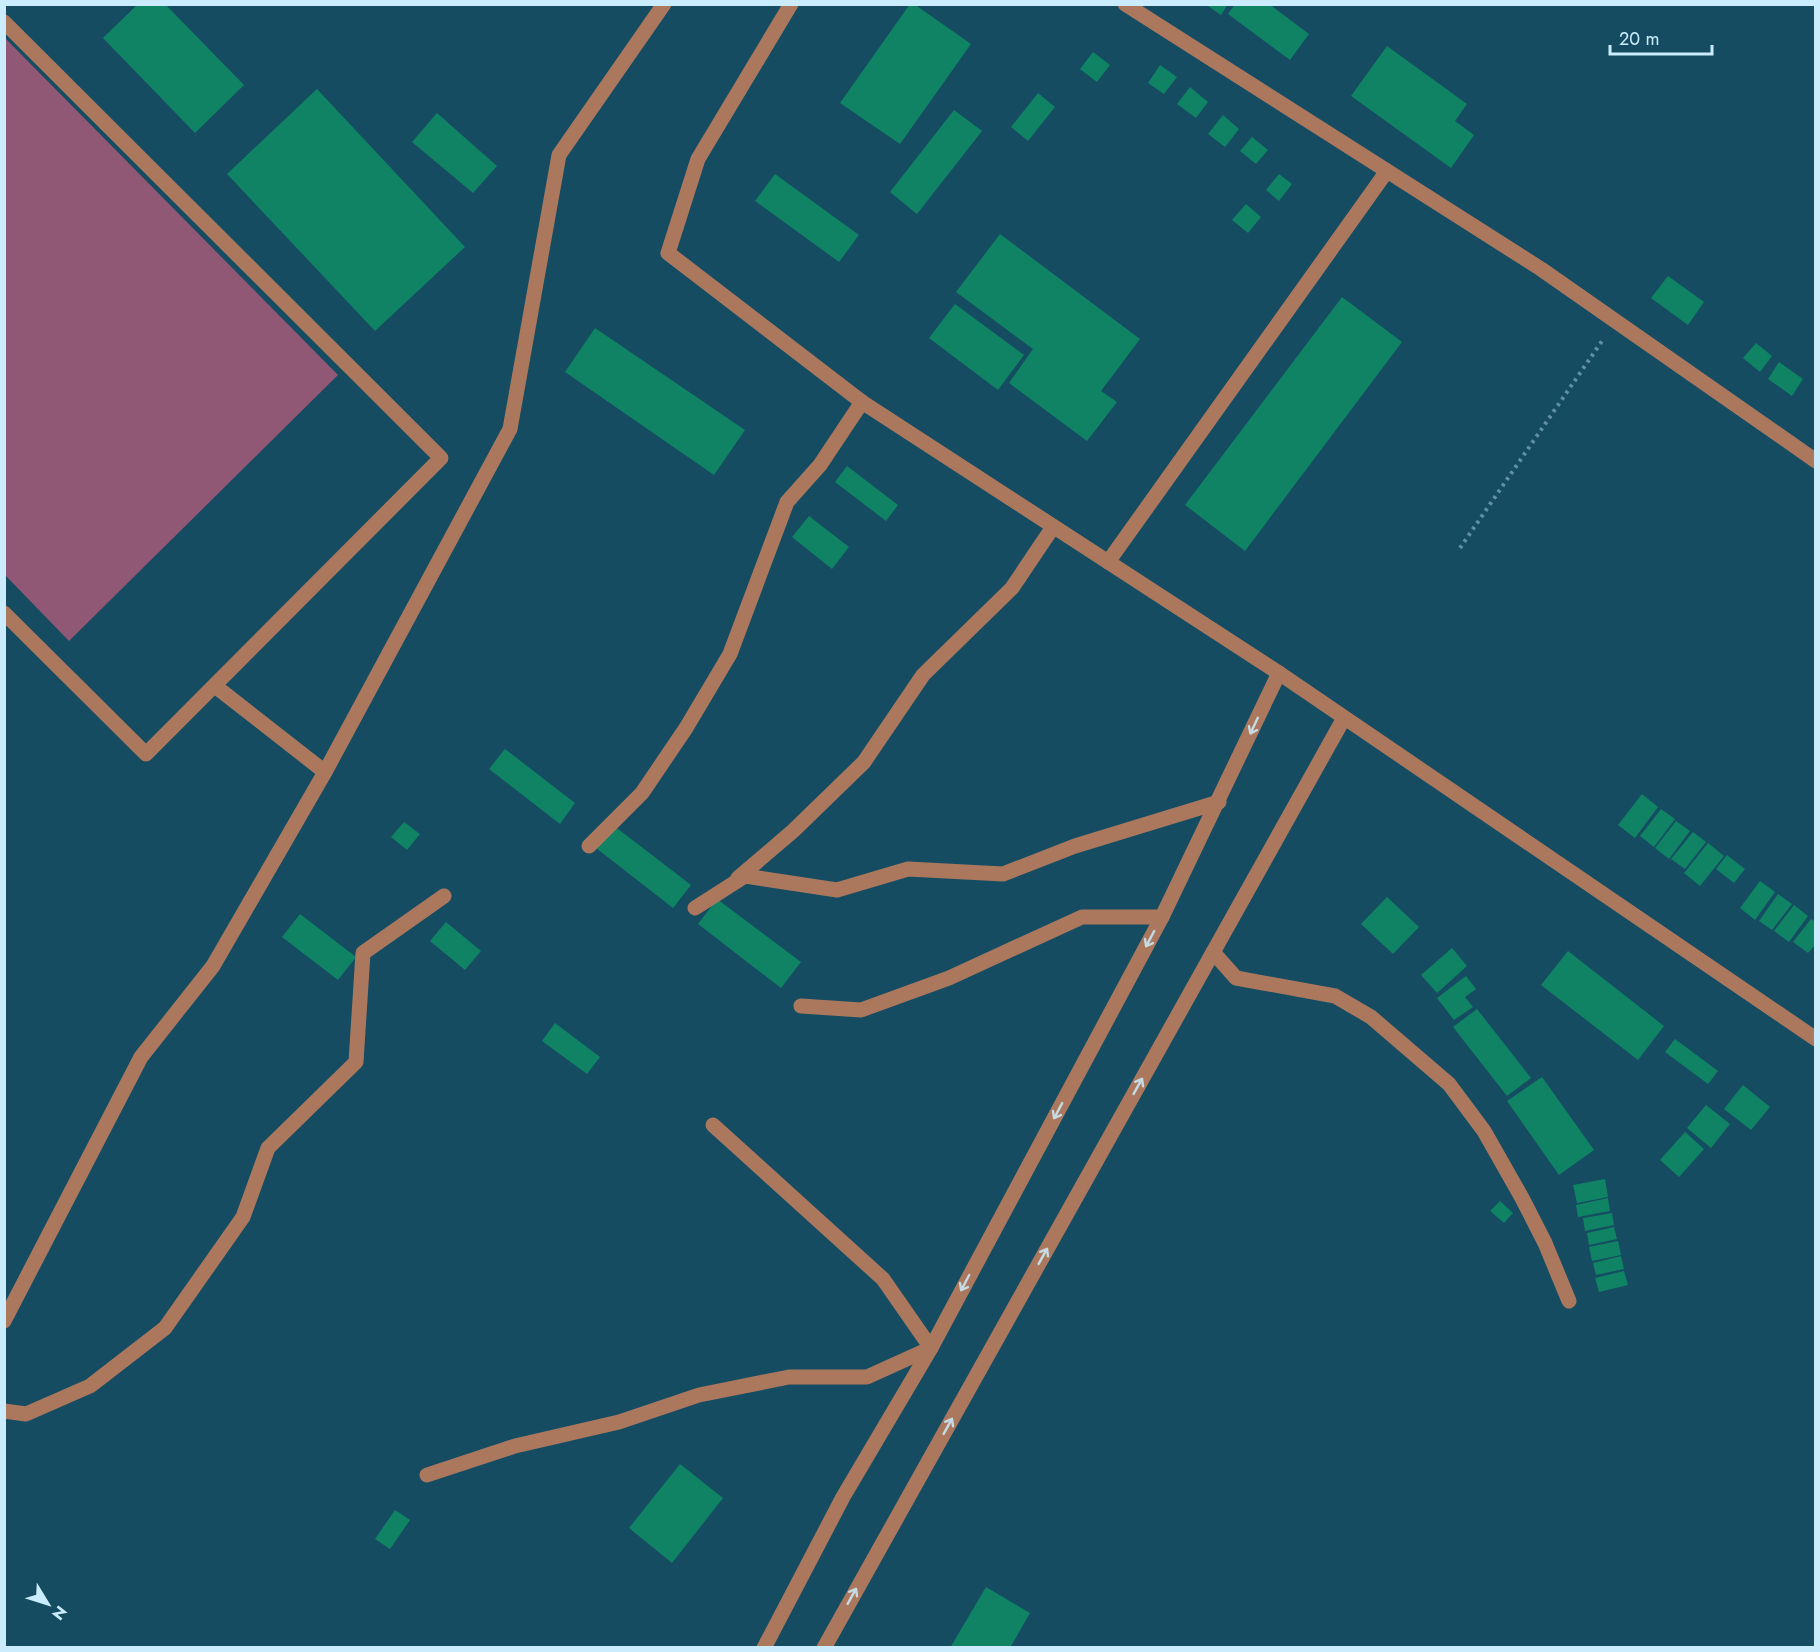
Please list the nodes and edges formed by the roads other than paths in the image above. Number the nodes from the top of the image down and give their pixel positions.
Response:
1 (664, 4) edge
2 (791, 4) edge
3 (1125, 4) edge
4 (4, 22) edge
5 (1387, 171) junction
6 (862, 402) junction
7 (1815, 461) edge
8 (1053, 527) junction
9 (1107, 562) junction
10 (4, 613) edge
11 (1279, 673) junction
12 (215, 686) junction
13 (1344, 718) junction
14 (325, 772) junction
15 (1219, 802) junction
16 (589, 846) dead end
17 (729, 886) junction
18 (444, 896) dead end
19 (695, 908) dead end
20 (1162, 917) junction
21 (1213, 952) junction
22 (801, 1006) dead end
23 (1815, 1039) edge
24 (713, 1125) dead end
25 (1569, 1301) dead end
26 (4, 1321) edge
27 (930, 1348) junction
28 (4, 1411) edge
29 (427, 1474) dead end
30 (764, 1647) edge
31 (824, 1647) edge

1 - 14 street
2 - 6 street
3 - 5 street
4 - 12 street
5 - 7 street
5 - 9 street
6 - 8 street
6 - 16 street
8 - 9 street
8 - 17 street
9 - 11 street
10 - 12 street
11 - 13 street
11 -> 15 street
12 - 14 street
13 - 21 street
13 - 23 street
14 - 26 street
15 - 17 street
15 - 20 street
17 - 19 street
18 - 28 street
20 - 22 street
20 -> 27 street
21 - 25 street
31 -> 21 street
24 - 27 street
27 - 29 street
27 - 30 street

